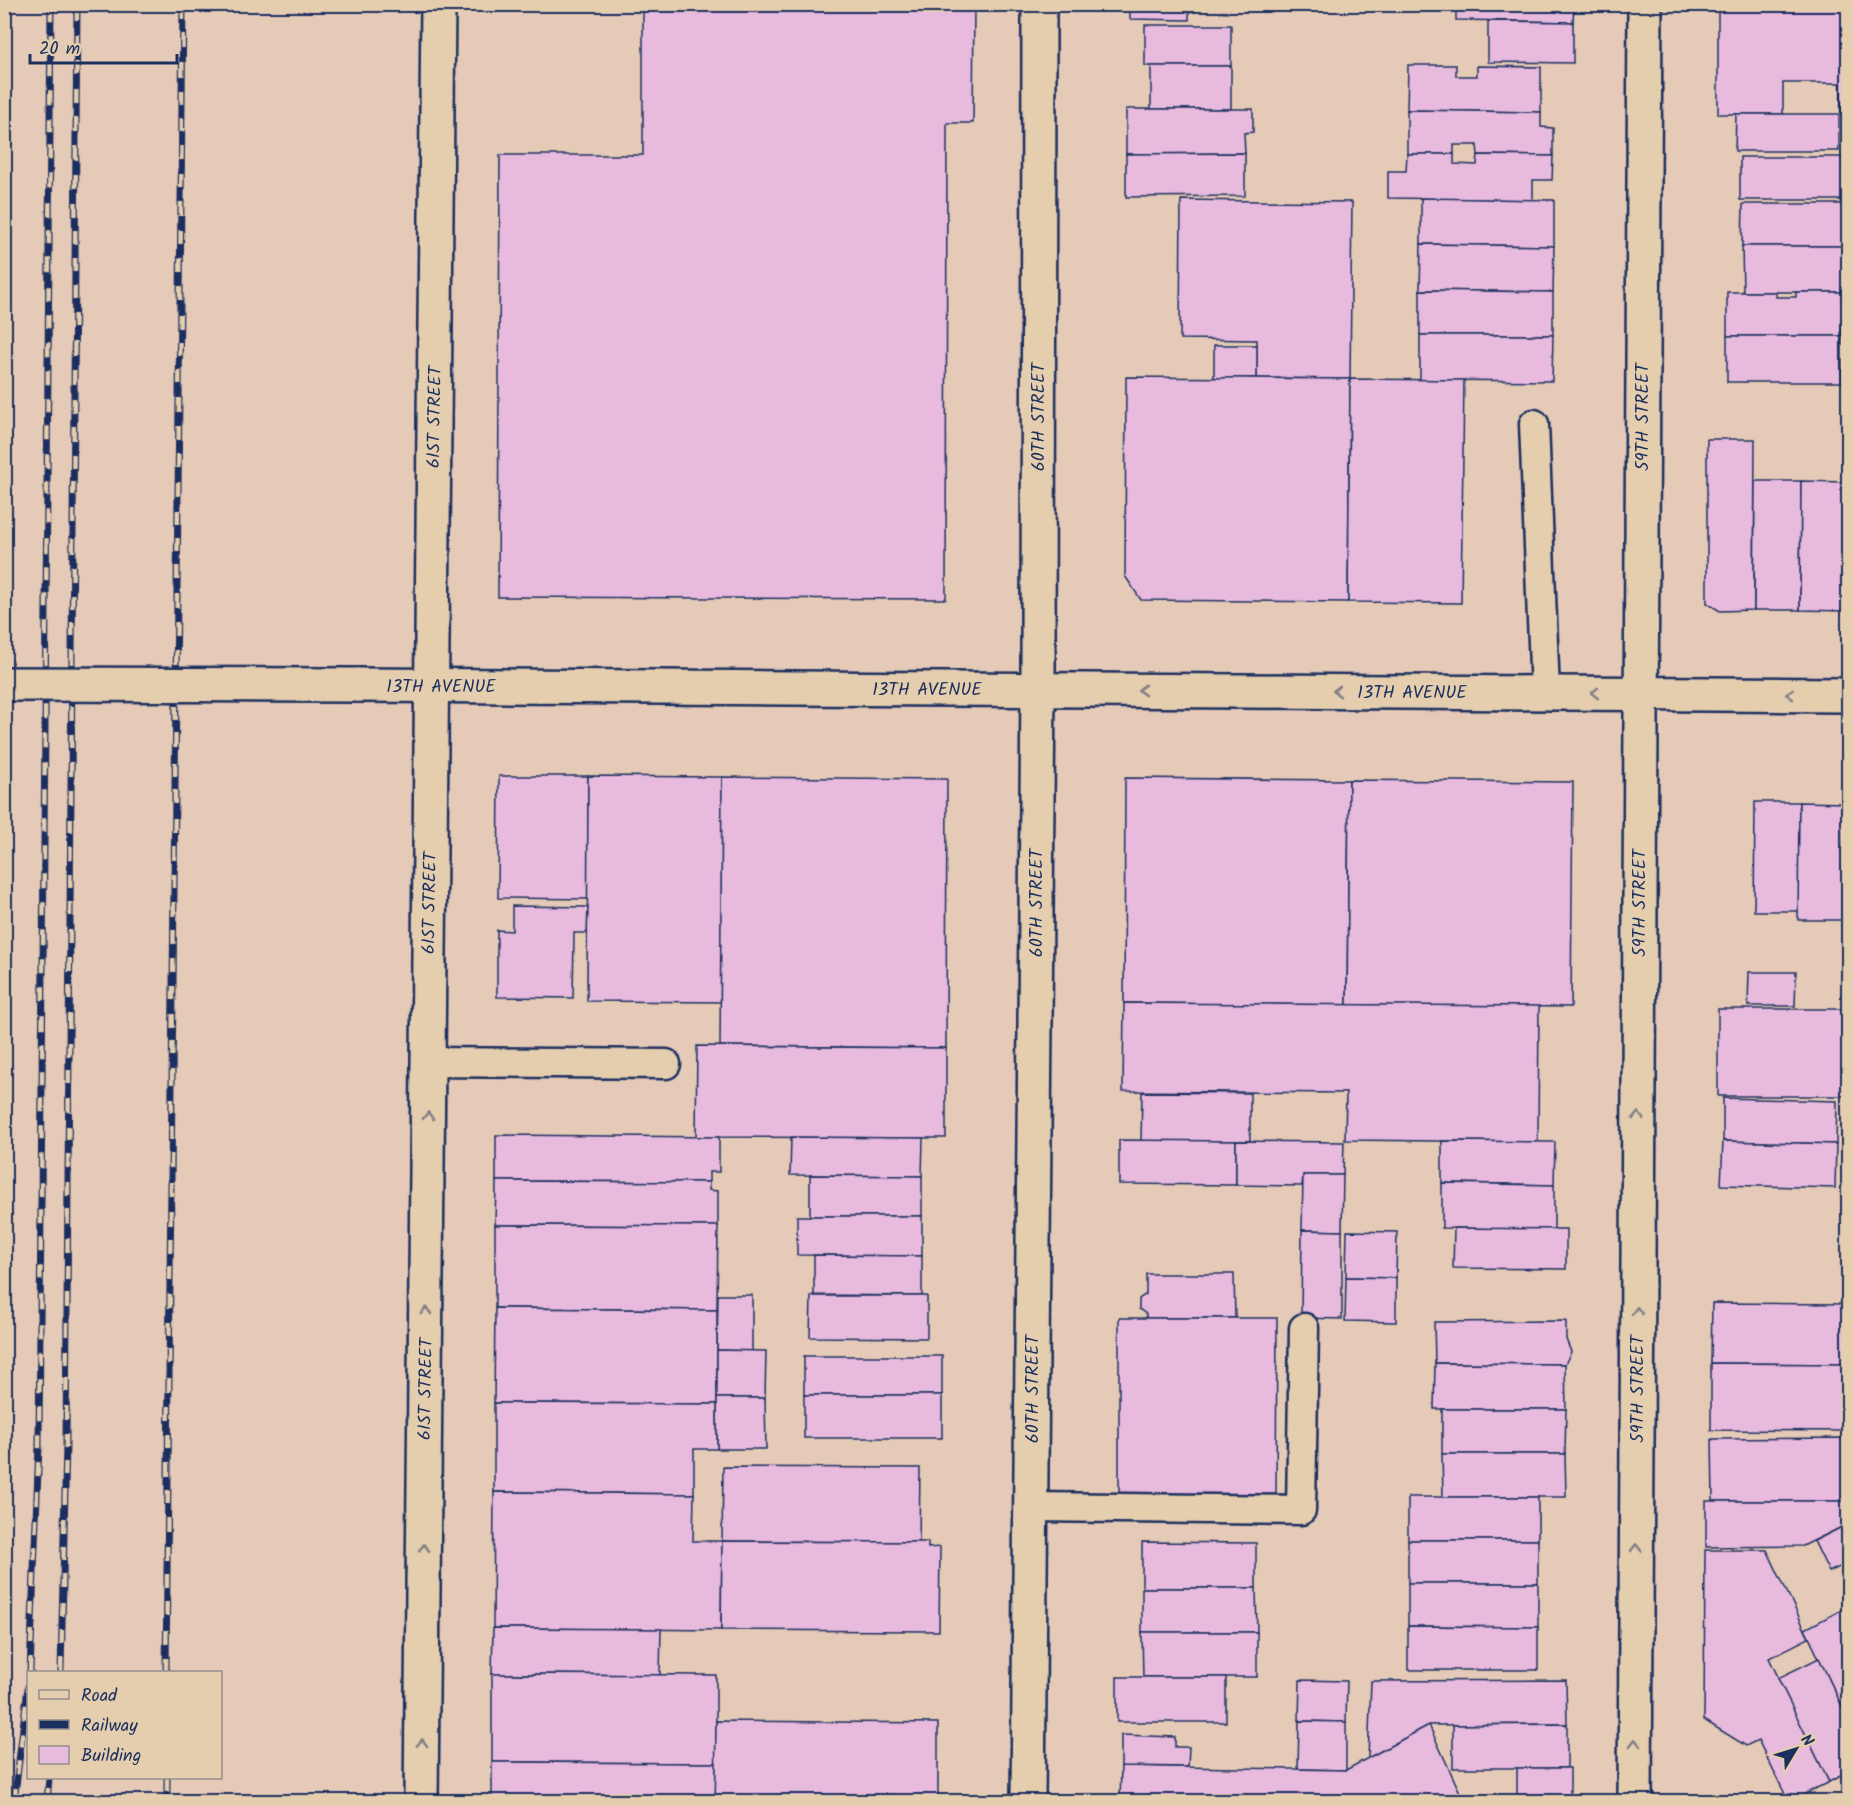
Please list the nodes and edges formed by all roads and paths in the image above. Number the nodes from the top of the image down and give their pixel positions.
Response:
1 (438, 4) edge
2 (1039, 4) edge
3 (1645, 4) edge
4 (1534, 424) dead end
5 (4, 684) edge
6 (432, 686) junction
7 (1038, 689) junction
8 (1545, 693) junction
9 (1640, 693) junction
10 (1848, 694) edge
11 (428, 1062) junction
12 (666, 1064) dead end
13 (1304, 1328) dead end
14 (1031, 1507) junction
15 (421, 1802) edge
16 (1028, 1802) edge
17 (1635, 1802) edge

1 - 6 street, 61ST STREET
2 - 7 street, 60TH STREET
3 - 9 street, 59TH STREET
4 - 8 lane
5 - 6 street, 13TH AVENUE, bridge
6 - 7 street, 13TH AVENUE
6 - 11 street, 61ST STREET
8 -> 7 street, 13TH AVENUE
7 - 14 street, 60TH STREET
9 -> 8 street, 13TH AVENUE
10 -> 9 street, 13TH AVENUE
17 -> 9 street, 59TH STREET
11 - 12 lane
15 -> 11 street, 61ST STREET
13 - 14 lane
14 - 16 street, 60TH STREET

